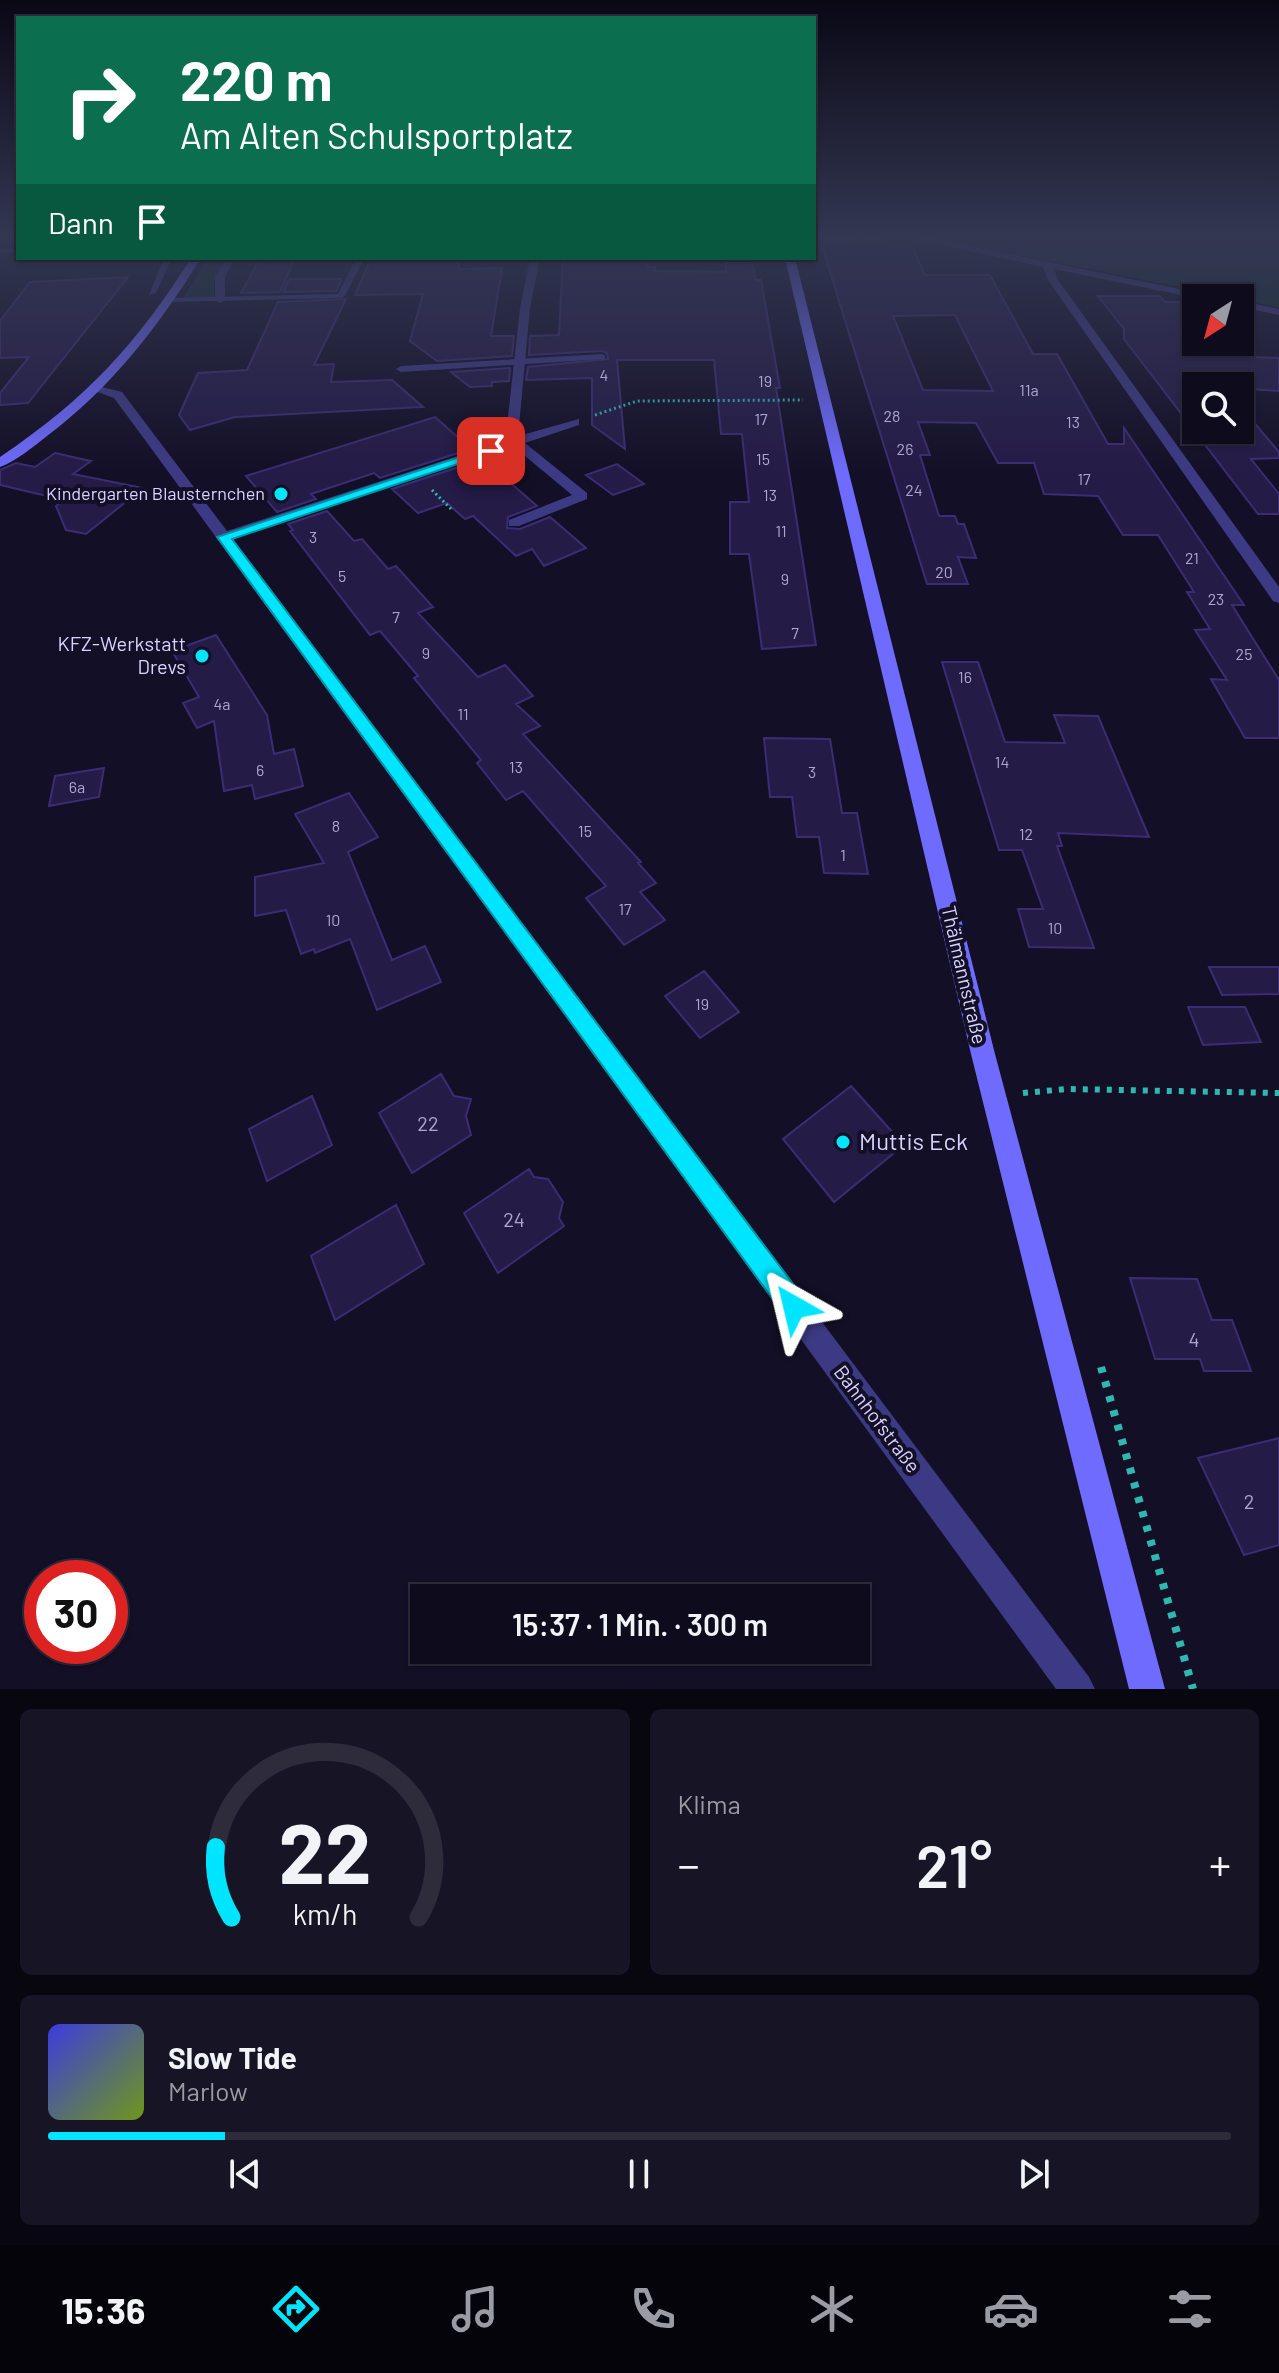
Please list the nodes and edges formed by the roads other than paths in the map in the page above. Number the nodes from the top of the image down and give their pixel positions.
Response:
1 (159, 315) edge
2 (526, 315) edge
3 (804, 315) edge
4 (1078, 315) edge
5 (602, 357) dead end
6 (519, 362) junction
7 (401, 369) dead end
8 (98, 390) junction
9 (575, 422) road end
10 (517, 443) junction
11 (0, 463) edge
12 (514, 523) dead end
13 (224, 537) junction
14 (1279, 598) edge
15 (1077, 1689) edge
16 (1147, 1689) edge

1 - 8 main road
2 - 6 street
3 - 16 main road, Thälmannstraße
4 - 14 street
5 - 6 lane
6 - 7 lane
6 - 10 street
8 - 11 main road
8 - 13 street, Bahnhofstraße
9 - 10 street
10 - 12 street
10 - 13 street
13 - 15 street, Bahnhofstraße

